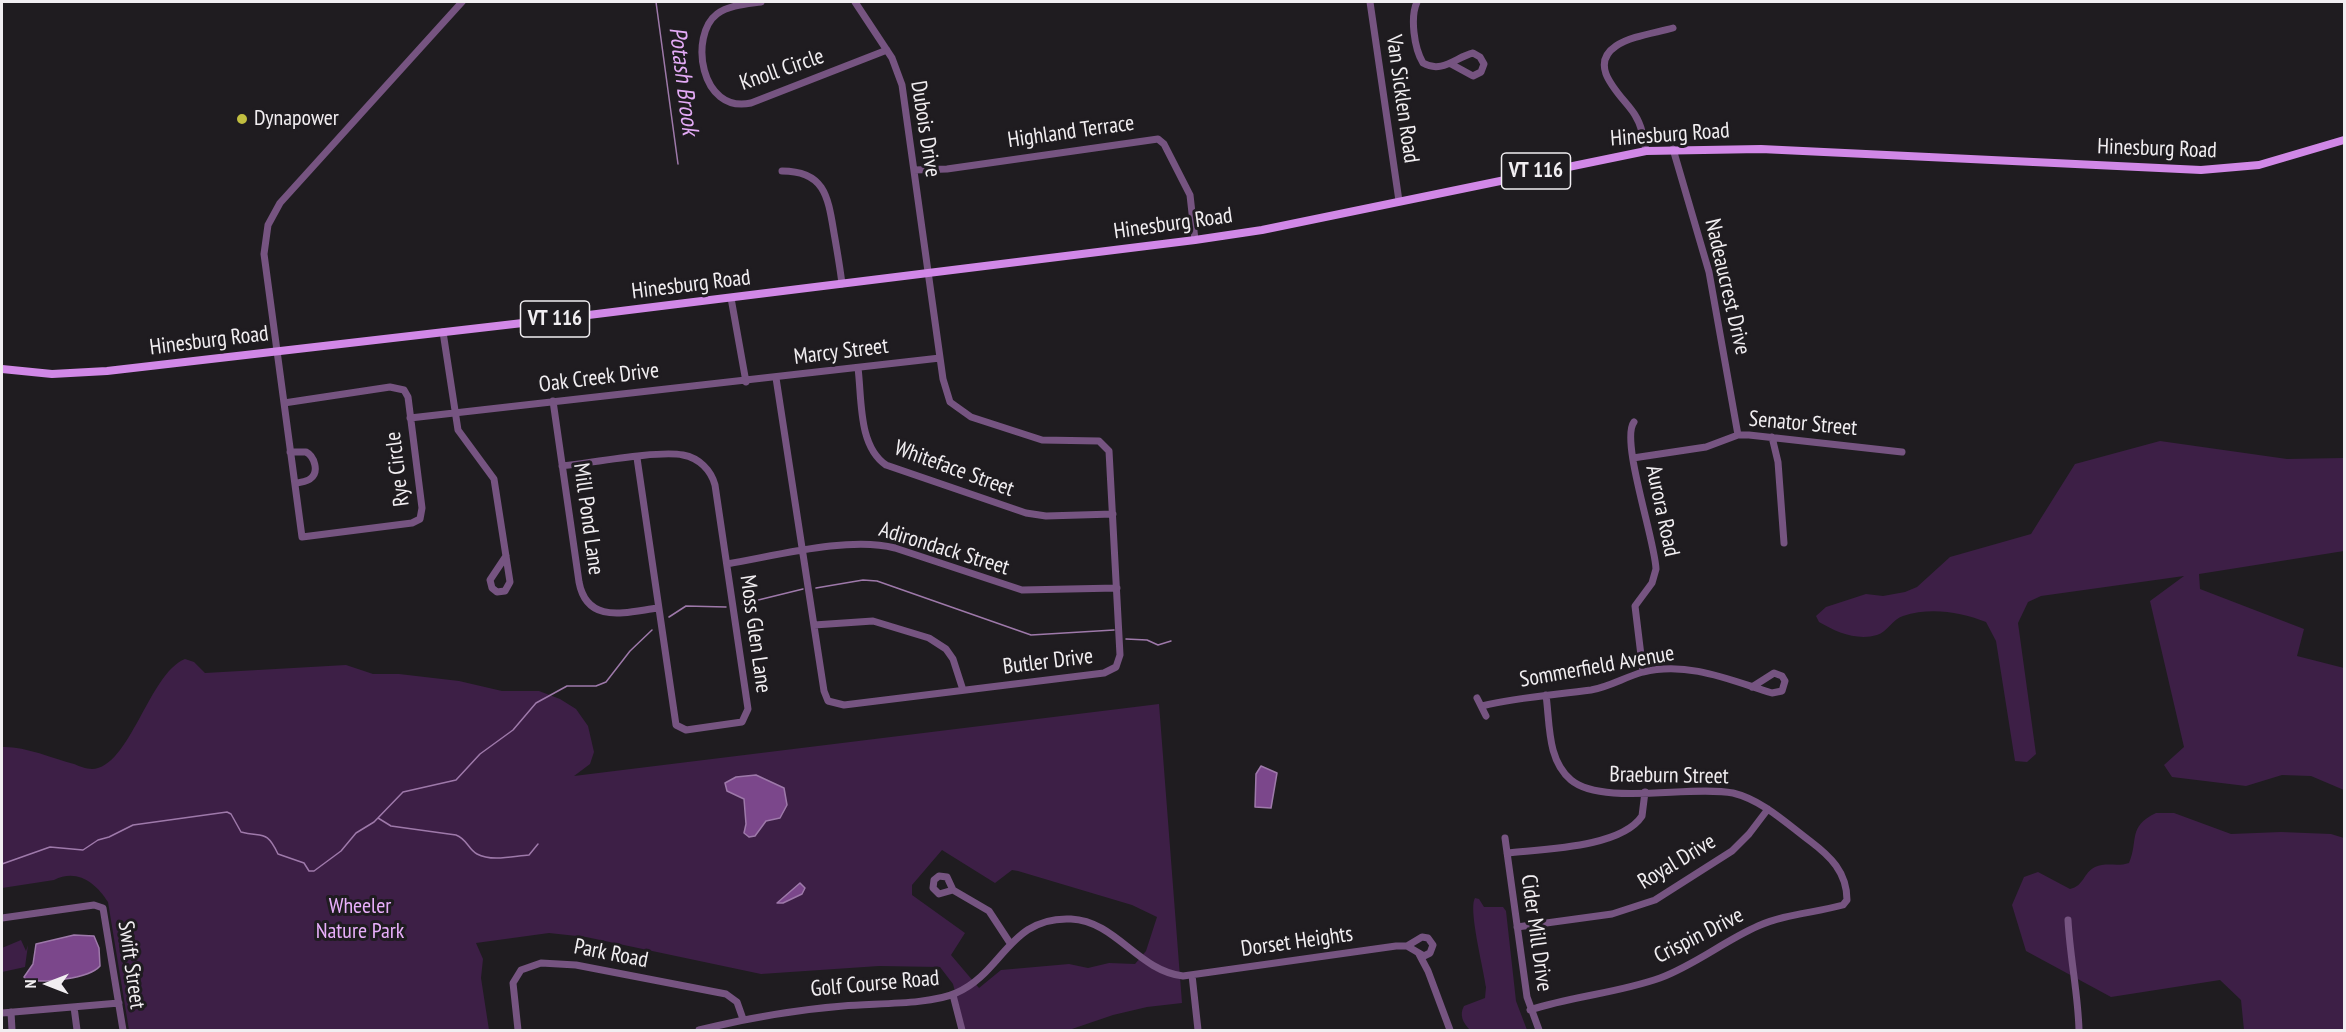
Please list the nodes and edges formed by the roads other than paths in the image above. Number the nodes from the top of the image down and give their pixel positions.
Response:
1 (462, 2) edge
2 (761, 2) edge
3 (855, 2) edge
4 (1370, 2) edge
5 (1417, 2) edge
6 (1673, 27) dead end
7 (887, 50) junction
8 (1451, 64) dead end
9 (2344, 140) edge
10 (1673, 149) junction
11 (1646, 151) junction
12 (914, 170) junction
13 (782, 171) dead end
14 (1399, 201) junction
15 (1195, 240) junction
16 (930, 274) junction
17 (842, 284) junction
18 (731, 298) junction
19 (443, 332) junction
20 (277, 351) junction
21 (940, 358) junction
22 (858, 368) junction
23 (2, 369) edge
24 (776, 378) junction
25 (746, 382) junction
26 (553, 401) junction
27 (284, 403) junction
28 (455, 413) junction
29 (410, 418) junction
30 (1634, 422) dead end
31 (1738, 435) junction
32 (1772, 437) junction
33 (290, 452) junction
34 (1902, 452) dead end
35 (637, 458) junction
36 (1633, 458) junction
37 (562, 466) junction
38 (295, 484) junction
39 (1113, 514) junction
40 (1784, 543) dead end
41 (802, 552) junction
42 (506, 556) junction
43 (727, 564) junction
44 (1117, 588) junction
45 (658, 608) junction
46 (814, 625) junction
47 (1643, 672) junction
48 (1752, 687) dead end
49 (963, 690) junction
50 (1546, 695) junction
51 (1478, 698) dead end
52 (1482, 706) junction
53 (1486, 716) dead end
54 (1645, 792) junction
55 (1768, 809) junction
56 (1505, 838) dead end
57 (1507, 853) junction
58 (953, 890) dead end
59 (1847, 900) joint
60 (2, 918) edge
61 (2068, 920) dead end
62 (1517, 927) junction
63 (1010, 943) junction
64 (1407, 946) junction
65 (1419, 954) junction
66 (1192, 975) junction
67 (952, 995) junction
68 (119, 1003) junction
69 (74, 1007) junction
70 (1530, 1010) junction
71 (11, 1012) junction
72 (2, 1013) edge
73 (743, 1019) junction
74 (12, 1030) edge
75 (77, 1030) edge
76 (123, 1030) edge
77 (518, 1030) edge
78 (699, 1030) edge
79 (962, 1030) edge
80 (1198, 1030) edge
81 (1450, 1030) edge
82 (1539, 1030) edge
83 (2079, 1030) edge

1 - 20 street, Rye Circle
2 - 7 street, Knoll Circle
3 - 7 street, Dubois Drive
4 - 14 street, Van Sicklen Road
5 - 8 street
6 - 11 street
7 - 12 street, Dubois Drive
9 - 10 main road, Hinesburg Road / VT 116
10 - 11 main road, Hinesburg Road / VT 116
10 - 31 street, Nadeaucrest Drive
11 - 14 main road, Hinesburg Road / VT 116
12 - 15 street, Highland Terrace
12 - 16 street, Dubois Drive
13 - 17 street
14 - 15 main road, Hinesburg Road / VT 116
15 - 16 main road, Hinesburg Road / VT 116
16 - 17 main road, Hinesburg Road / VT 116
16 - 21 street, Butler Drive
17 - 18 main road, Hinesburg Road / VT 116
18 - 19 main road, Hinesburg Road / VT 116
18 - 25 street
19 - 20 main road, Hinesburg Road / VT 116
19 - 28 street
20 - 23 main road, Hinesburg Road / VT 116
20 - 27 street, Rye Circle
21 - 22 street, Marcy Street
21 - 39 street, Butler Drive
22 - 24 street, Marcy Street
22 - 39 street, Whiteface Street
24 - 25 street, Marcy Street
24 - 41 street, Butler Drive
25 - 26 street, Oak Creek Drive
26 - 28 street, Oak Creek Drive
26 - 37 street, Mill Pond Lane
27 - 29 street, Rye Circle
27 - 33 street, Rye Circle
28 - 29 street, Oak Creek Drive
28 - 42 street
29 - 38 street, Rye Circle
30 - 36 street, Aurora Road
31 - 32 street, Senator Street
31 - 36 street, Senator Street
32 - 34 street, Senator Street
32 - 40 street
33 - 38 street, Rye Circle
33 - 38 street
35 - 37 street, Moss Glen Lane
35 - 43 street, Moss Glen Lane
35 - 45 street, Moss Glen Lane
36 - 47 street, Aurora Road
37 - 45 street, Mill Pond Lane
39 - 44 street, Butler Drive
41 - 43 street, Adirondack Street
41 - 44 street, Adirondack Street
41 - 46 street, Butler Drive
42 - 42 street
43 - 45 street, Moss Glen Lane
44 - 49 street, Butler Drive
46 - 49 street
46 - 49 street, Butler Drive
47 - 48 street, Sommerfield Avenue
47 - 50 street, Sommerfield Avenue
50 - 52 street, Sommerfield Avenue
50 - 54 street, Braeburn Street
51 - 52 street
52 - 53 street
54 - 55 street, Braeburn Street
54 - 57 street
55 - 59 street, Braeburn Street
55 - 62 street, Royal Drive
56 - 57 street, Cider Mill Drive
57 - 62 street, Cider Mill Drive
58 - 63 street
59 - 70 street, Crispin Drive
60 - 68 street, Swift Street
61 - 83 street
62 - 70 street, Cider Mill Drive
63 - 66 street, Golf Course Road
63 - 67 street, Golf Course Road
64 - 65 street
64 - 65 street, Dorset Heights
64 - 66 street, Dorset Heights
65 - 81 street
66 - 80 street
67 - 73 street, Golf Course Road
67 - 79 street
68 - 69 street
68 - 76 street, Swift Street
69 - 71 street
69 - 75 street
70 - 82 street, Cider Mill Drive
71 - 72 street
71 - 74 street
73 - 77 street, Park Road
73 - 78 street, Golf Course Road

